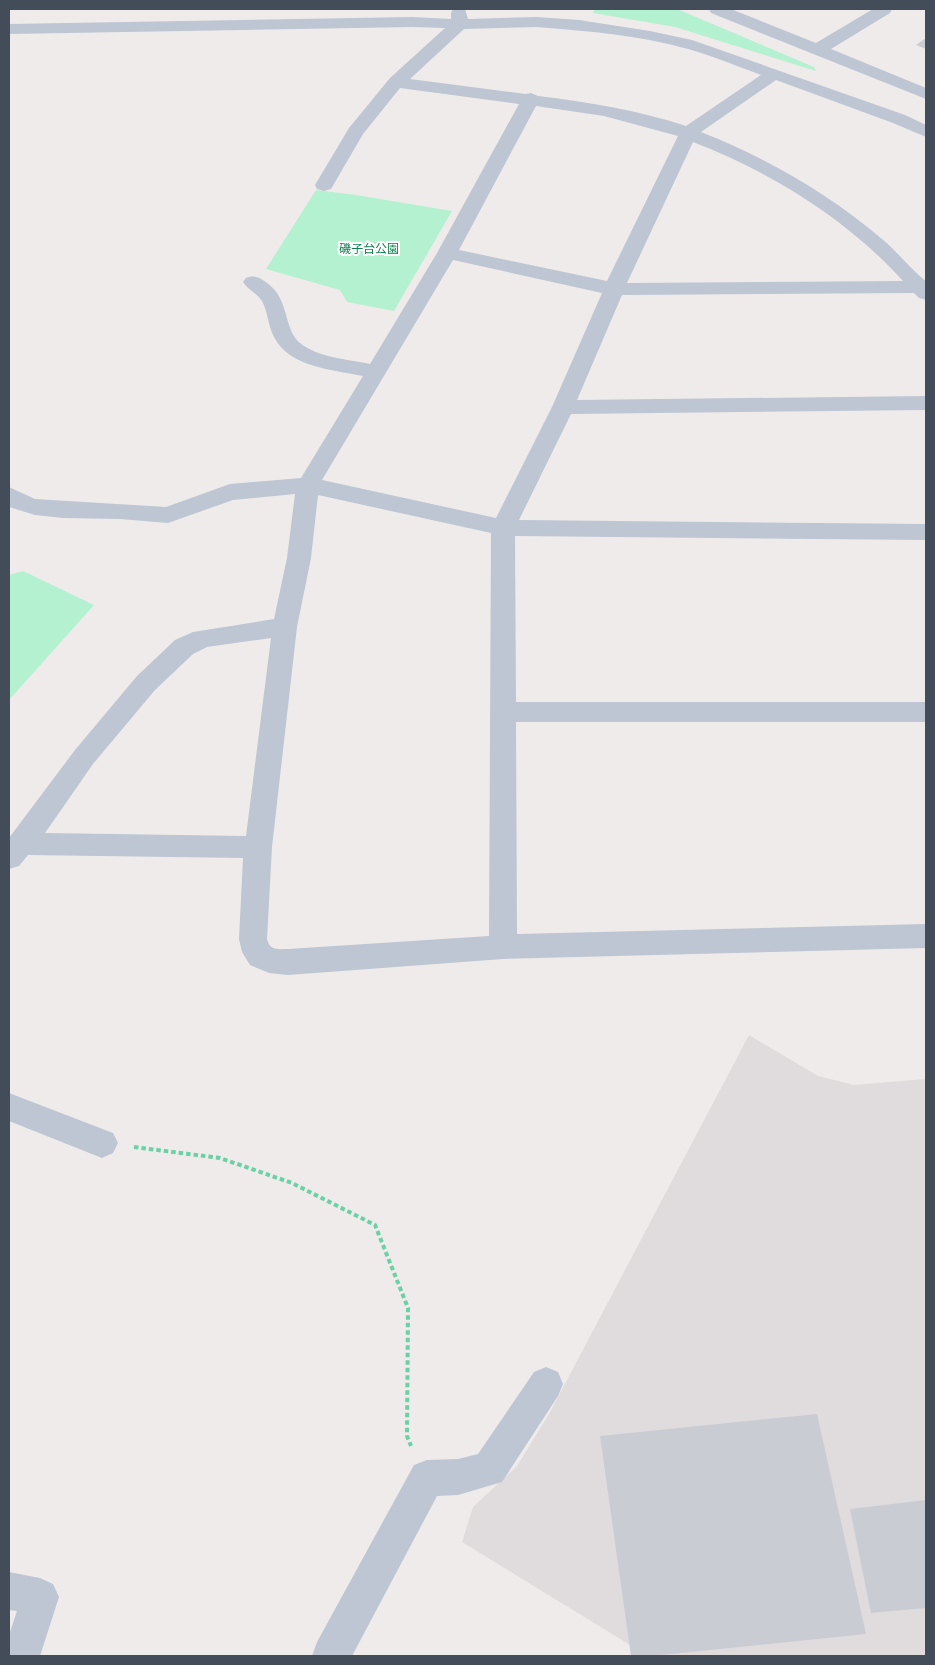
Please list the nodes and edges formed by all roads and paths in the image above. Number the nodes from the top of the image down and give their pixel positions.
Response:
1 (717, 9) edge
2 (884, 9) edge
3 (460, 16) edge
4 (284, 17) edge
5 (9, 29) edge
6 (818, 50) junction
7 (774, 74) junction
8 (396, 82) junction
9 (926, 94) edge
10 (531, 98) junction
11 (926, 132) edge
12 (688, 133) junction
13 (324, 185) dead end
14 (447, 253) junction
15 (253, 282) dead end
16 (614, 289) junction
17 (924, 290) edge
18 (377, 372) junction
19 (926, 403) edge
20 (563, 407) junction
21 (308, 485) junction
22 (9, 495) edge
23 (503, 528) junction
24 (926, 532) edge
25 (285, 627) junction
26 (502, 712) junction
27 (926, 712) edge
28 (258, 847) junction
29 (15, 851) edge
30 (926, 936) edge
31 (503, 947) junction
32 (9, 1107) edge
33 (102, 1142) joint
34 (546, 1384) dead end
35 (428, 1478) junction
36 (9, 1591) edge
37 (21, 1656) edge
38 (331, 1656) edge

1 - 6 street
2 - 6 street
3 - 4 street
3 - 7 street
3 - 8 street
4 - 5 street
6 - 9 street
7 - 11 street
7 - 12 street
8 - 10 street
8 - 13 street
10 - 12 street
10 - 14 street
12 - 16 street
12 - 17 street
14 - 16 street
14 - 18 street
15 - 18 street
16 - 17 street
16 - 20 street
18 - 21 street
19 - 20 street
20 - 23 street
21 - 22 street
21 - 23 street
21 - 25 street
23 - 24 street
23 - 26 street
25 - 28 street
25 - 29 street
26 - 27 street
26 - 31 street
28 - 29 street
28 - 31 street
30 - 31 street
32 - 33 street
33 - 35 path
34 - 35 street
35 - 38 street
36 - 37 street

